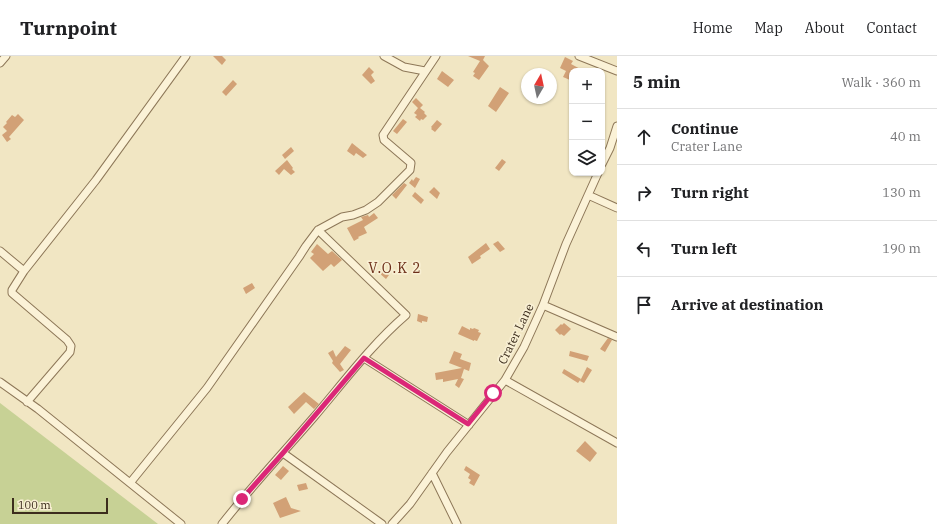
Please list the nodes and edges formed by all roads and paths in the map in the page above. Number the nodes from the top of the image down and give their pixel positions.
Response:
1 (6, 56) edge
2 (186, 56) edge
3 (384, 56) edge
4 (436, 56) edge
5 (579, 56) edge
6 (0, 63) edge
7 (425, 71) junction
8 (617, 71) edge
9 (617, 126) edge
10 (605, 158) edge
11 (597, 176) edge
12 (588, 195) junction
13 (617, 208) edge
14 (318, 230) junction
15 (0, 251) edge
16 (24, 271) junction
17 (543, 305) junction
18 (617, 337) edge
19 (364, 358) junction
20 (505, 380) junction
21 (0, 382) edge
22 (27, 402) junction
23 (468, 424) junction
24 (617, 443) edge
25 (283, 453) junction
26 (432, 473) junction
27 (130, 483) junction
28 (181, 524) edge
29 (222, 524) edge
30 (382, 524) edge
31 (392, 524) edge
32 (457, 524) edge

1 - 6 street
2 - 16 street
3 - 7 street
4 - 7 street
5 - 8 street
7 - 14 street
9 - 10 street
11 - 12 street, Crater Lane
12 - 13 street
12 - 17 street, Crater Lane
14 - 19 street
14 - 27 street
15 - 16 street
16 - 22 street
17 - 18 street
17 - 20 street, Crater Lane
19 - 23 street
19 - 25 street
20 - 23 street, Crater Lane
20 - 24 street
21 - 22 street
22 - 27 street
23 - 26 street, Crater Lane
25 - 29 street
25 - 30 street
26 - 31 street, Crater Lane
26 - 32 street
27 - 28 street

